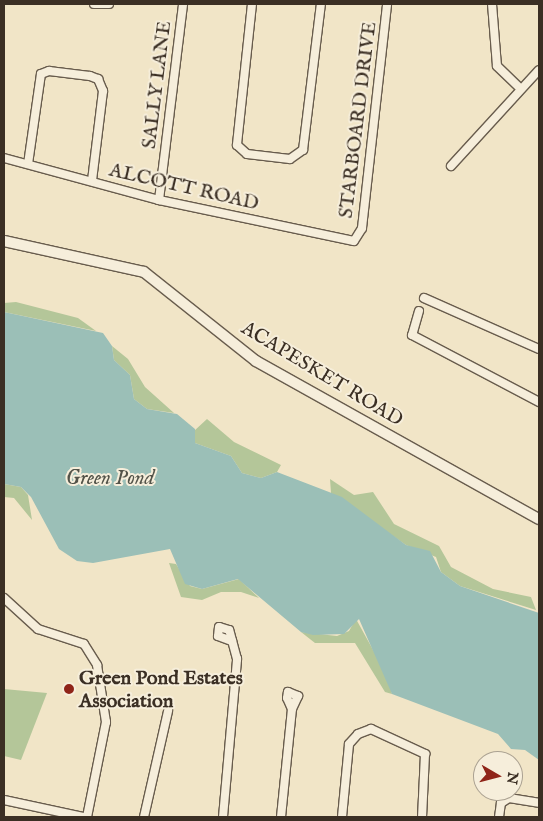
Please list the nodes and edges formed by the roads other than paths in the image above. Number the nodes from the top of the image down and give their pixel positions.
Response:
1 (94, 4) edge
2 (109, 4) edge
3 (183, 4) edge
4 (252, 4) edge
5 (321, 4) edge
6 (388, 4) edge
7 (492, 4) edge
8 (539, 70) edge
9 (522, 89) junction
10 (4, 158) edge
11 (28, 164) junction
12 (451, 166) dead end
13 (92, 182) junction
14 (159, 200) junction
15 (356, 239) joint
16 (4, 241) edge
17 (424, 298) dead end
18 (419, 311) dead end
19 (539, 349) edge
20 (539, 402) edge
21 (539, 519) edge
22 (4, 598) edge
23 (232, 641) dead end
24 (292, 709) dead end
25 (168, 711) dead end
26 (4, 800) edge
27 (539, 803) edge
28 (83, 817) edge
29 (87, 817) edge
30 (144, 817) edge
31 (222, 817) edge
32 (281, 817) edge
33 (342, 817) edge
34 (422, 817) edge
35 (499, 817) edge

1 - 2 street
3 - 14 street, SALLY LANE
4 - 5 street
6 - 15 street, STARBOARD DRIVE
7 - 9 street
8 - 9 street
9 - 12 street
10 - 11 street, ALCOTT ROAD
11 - 13 street, ALCOTT ROAD
11 - 13 street
13 - 14 street, ALCOTT ROAD
14 - 15 street, ALCOTT ROAD
16 - 21 main road, ACAPESKET ROAD
17 - 19 street
18 - 20 street
22 - 29 street
23 - 31 street
24 - 32 street
25 - 30 street
26 - 28 street
27 - 35 street
33 - 34 street

